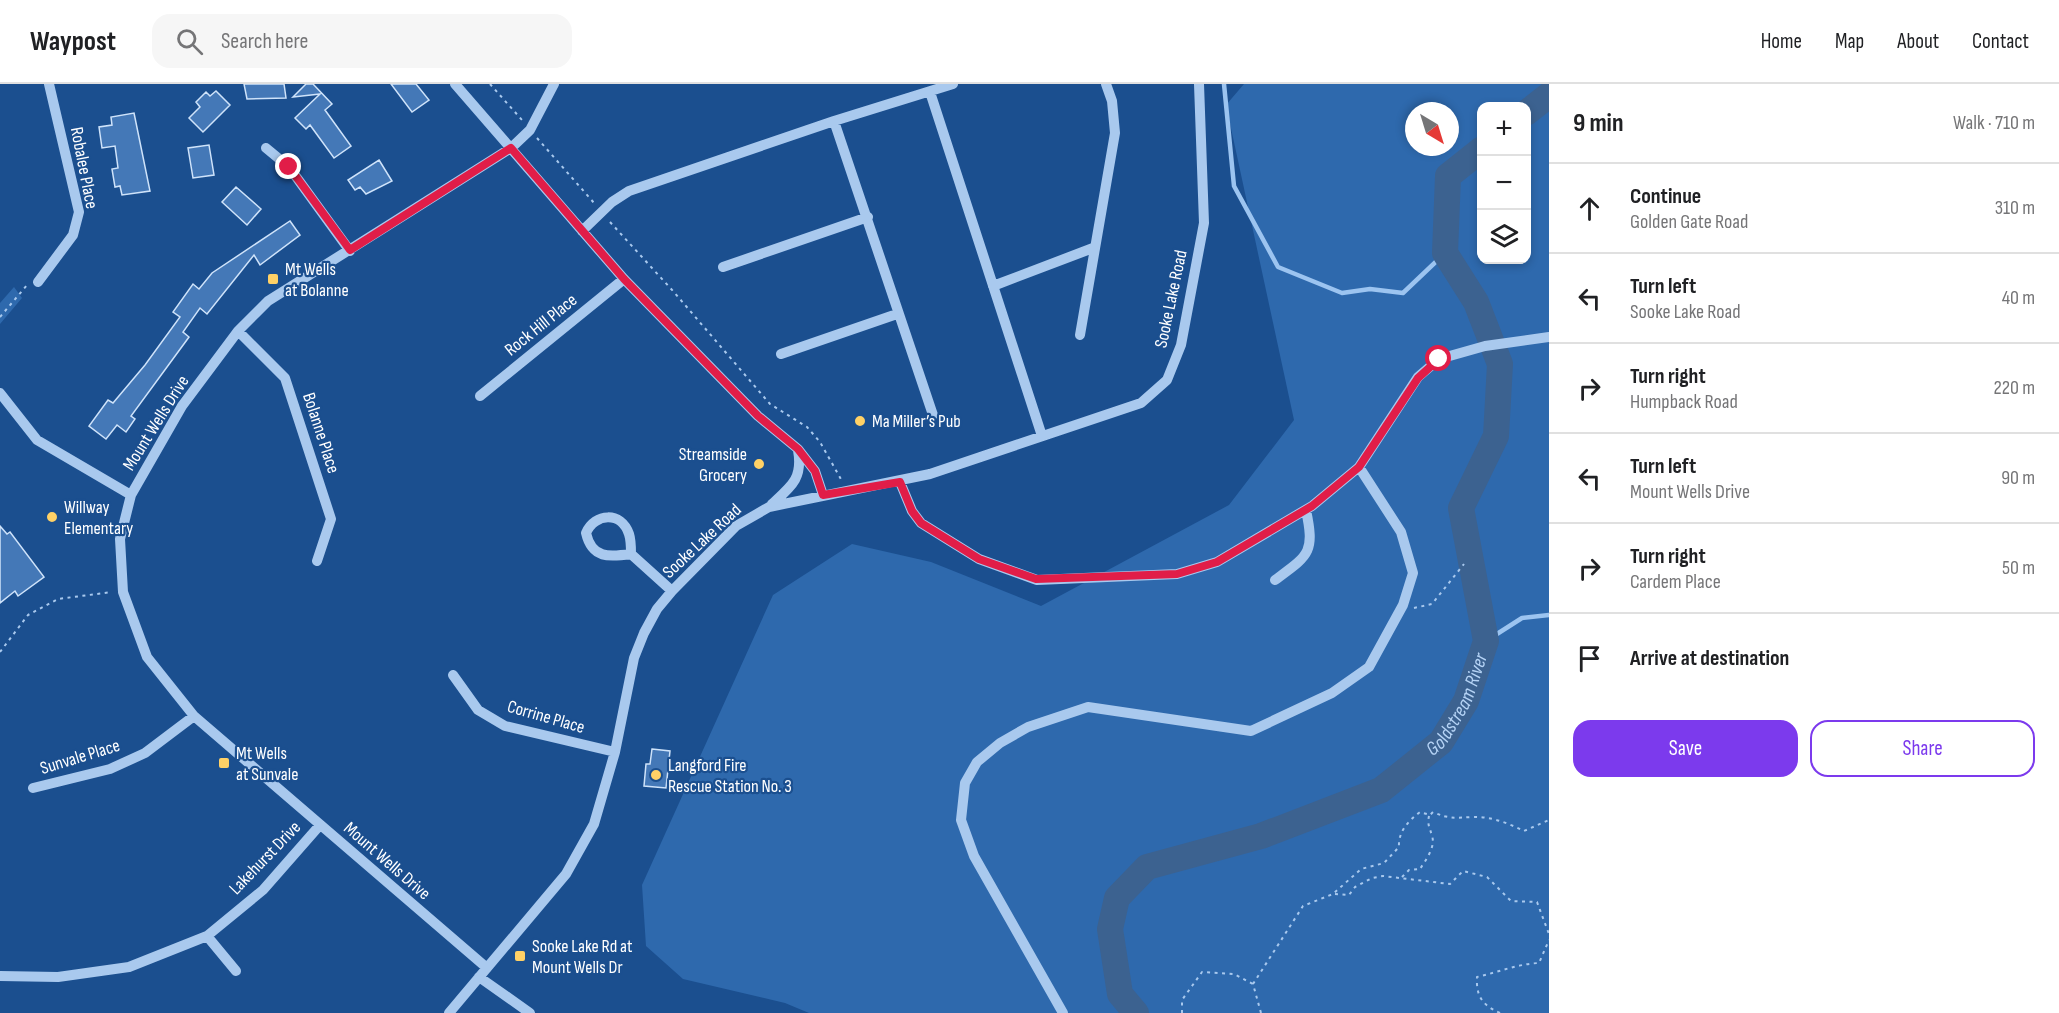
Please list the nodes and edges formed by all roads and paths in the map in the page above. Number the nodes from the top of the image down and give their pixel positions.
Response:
1 (49, 84) edge
2 (455, 84) edge
3 (490, 84) edge
4 (554, 84) edge
5 (952, 84) edge
6 (1106, 84) edge
7 (1200, 84) edge
8 (930, 92) junction
9 (834, 121) junction
10 (530, 130) junction
11 (266, 148) dead end
12 (511, 148) junction
13 (602, 212) junction
14 (868, 216) junction
15 (582, 231) junction
16 (1093, 248) junction
17 (350, 250) junction
18 (723, 267) dead end
19 (624, 279) junction
20 (38, 282) joint
21 (993, 286) junction
22 (897, 314) junction
23 (0, 317) edge
24 (238, 331) junction
25 (1080, 334) dead end
26 (1549, 337) edge
27 (781, 354) dead end
28 (0, 393) edge
29 (480, 396) dead end
30 (933, 415) dead end
31 (1042, 436) junction
32 (798, 449) junction
33 (1359, 467) junction
34 (841, 476) dead end
35 (900, 482) junction
36 (131, 495) junction
37 (823, 495) junction
38 (769, 507) junction
39 (1306, 510) junction
40 (632, 554) junction
41 (317, 561) dead end
42 (1464, 564) dead end
43 (1275, 580) dead end
44 (672, 591) junction
45 (123, 592) junction
46 (1403, 605) junction
47 (0, 652) edge
48 (453, 675) dead end
49 (194, 716) junction
50 (615, 752) junction
51 (33, 788) dead end
52 (1430, 815) junction
53 (1549, 820) edge
54 (320, 825) junction
55 (1402, 877) junction
56 (1333, 894) junction
57 (1549, 934) edge
58 (207, 936) junction
59 (1549, 940) edge
60 (236, 971) dead end
61 (483, 972) junction
62 (0, 976) edge
63 (1253, 984) junction
64 (449, 1013) edge
65 (530, 1013) edge
66 (1063, 1013) edge
67 (1182, 1013) edge
68 (1261, 1013) edge
69 (1500, 1013) edge

1 - 20 street, Robalee Place
2 - 12 street
3 - 10 path
4 - 10 street, Mount Wells Drive
5 - 8 street
6 - 16 street
7 - 31 street, Sooke Lake Road
8 - 9 street
8 - 21 street
9 - 13 street
9 - 14 street
10 - 12 street, Mount Wells Drive
10 - 13 path
11 - 17 street
12 - 15 street
12 - 17 street, Mount Wells Drive
13 - 15 street
13 - 34 path
14 - 18 street
14 - 22 street
15 - 19 street
16 - 21 street
16 - 25 street
17 - 24 street, Mount Wells Drive
19 - 29 street, Rock Hill Place
19 - 32 street
20 - 23 path
21 - 31 street
22 - 27 street
22 - 30 street
24 - 36 street, Mount Wells Drive
24 - 41 street, Bolanne Place
26 - 33 street
28 - 36 street
31 - 35 street, Sooke Lake Road
32 - 37 street
32 - 38 street
33 - 39 street
33 - 46 street
35 - 37 street, Sooke Lake Road
35 - 39 street
36 - 45 street, Mount Wells Drive
37 - 38 street, Sooke Lake Road
38 - 44 street, Sooke Lake Road
39 - 43 street
40 - 40 street
40 - 44 street
42 - 46 path
44 - 50 street, Sooke Lake Road
45 - 47 path
45 - 49 street, Mount Wells Drive
46 - 66 street
48 - 50 street, Corrine Place
49 - 51 street, Sunvale Place
49 - 54 street, Mount Wells Drive
50 - 61 street, Sooke Lake Road
52 - 53 path
52 - 55 path
52 - 56 path
54 - 58 street, Lakehurst Drive
54 - 61 street, Mount Wells Drive
55 - 56 path
55 - 57 path
56 - 63 path
58 - 60 street
58 - 62 street, Lakehurst Drive
59 - 69 path
61 - 64 street, Sooke Lake Road
61 - 65 street, Mount Wells Drive
63 - 67 path
63 - 68 path

